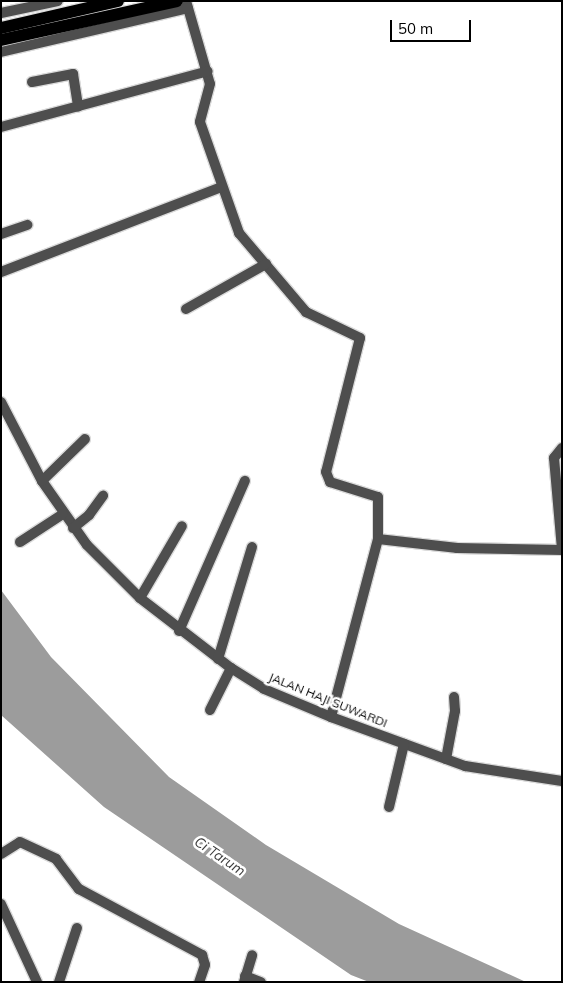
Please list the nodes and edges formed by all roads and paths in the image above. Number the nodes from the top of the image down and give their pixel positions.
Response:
1 (58, 1) edge
2 (118, 1) edge
3 (183, 3) edge
4 (1, 13) edge
5 (1, 28) edge
6 (1, 40) edge
7 (1, 52) edge
8 (208, 71) junction
9 (32, 82) dead end
10 (78, 107) junction
11 (1, 127) edge
12 (221, 187) junction
13 (26, 225) dead end
14 (1, 234) edge
15 (266, 264) junction
16 (1, 272) edge
17 (186, 309) dead end
18 (1, 402) edge
19 (85, 439) dead end
20 (562, 448) edge
21 (42, 480) junction
22 (245, 480) dead end
23 (103, 496) dead end
24 (63, 514) junction
25 (182, 526) dead end
26 (73, 528) junction
27 (378, 539) junction
28 (20, 542) dead end
29 (252, 547) dead end
30 (562, 550) edge
31 (140, 598) junction
32 (179, 631) junction
33 (218, 659) junction
34 (231, 668) junction
35 (454, 697) dead end
36 (210, 710) dead end
37 (331, 717) junction
38 (404, 744) junction
39 (446, 758) junction
40 (562, 781) edge
41 (389, 807) dead end
42 (1, 854) edge
43 (1, 904) edge
44 (78, 928) dead end
45 (252, 955) dead end
46 (245, 979) edge
47 (37, 982) edge
48 (59, 982) edge
49 (199, 982) edge
50 (261, 982) edge

1 - 4 street
2 - 5 main road
3 - 6 main road
3 - 7 street
3 - 8 street
8 - 10 street
8 - 12 street
9 - 10 street
10 - 11 street
12 - 15 street
12 - 16 street
13 - 14 street
15 - 17 street
15 - 27 street
18 - 21 street, JALAN HAJI SUWARDI
19 - 21 street
20 - 30 street
21 - 24 street, JALAN HAJI SUWARDI
22 - 32 street
23 - 26 street
24 - 26 street, JALAN HAJI SUWARDI
24 - 28 street
25 - 31 street
26 - 31 street, JALAN HAJI SUWARDI
27 - 30 street
27 - 37 street
29 - 33 street
31 - 32 street, JALAN HAJI SUWARDI
32 - 33 street, JALAN HAJI SUWARDI
33 - 34 street, JALAN HAJI SUWARDI
34 - 36 street
34 - 37 street, JALAN HAJI SUWARDI
35 - 39 street
37 - 38 street, JALAN HAJI SUWARDI
38 - 39 street, JALAN HAJI SUWARDI
38 - 41 street
39 - 40 street, JALAN HAJI SUWARDI
42 - 49 street
43 - 47 street
44 - 48 street
45 - 46 street
46 - 50 street

